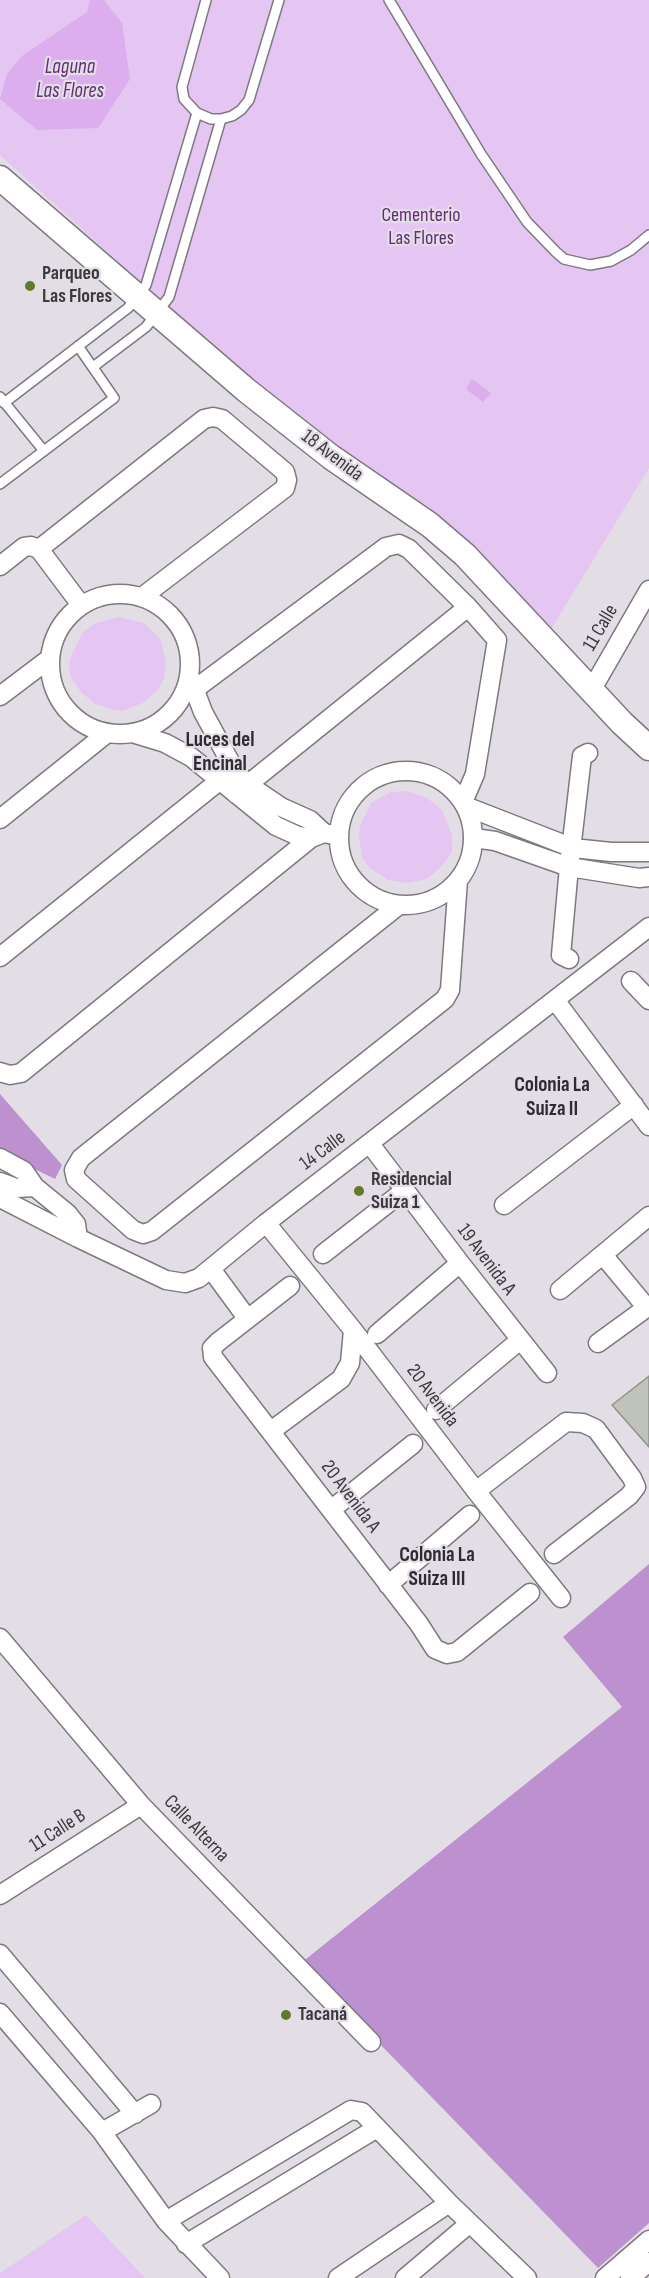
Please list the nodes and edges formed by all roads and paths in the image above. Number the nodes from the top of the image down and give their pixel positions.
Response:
1 (206, 0) edge
2 (279, 0) edge
3 (388, 0) edge
4 (197, 113) junction
5 (221, 120) junction
6 (0, 178) edge
7 (649, 235) edge
8 (137, 296) junction
9 (157, 313) junction
10 (78, 346) junction
11 (93, 368) junction
12 (2, 400) edge
13 (44, 451) junction
14 (0, 484) edge
15 (39, 549) junction
16 (0, 566) edge
17 (648, 593) edge
18 (142, 597) junction
19 (81, 605) junction
20 (468, 607) junction
21 (49, 659) junction
22 (192, 682) junction
23 (592, 689) junction
24 (0, 696) edge
25 (106, 734) junction
26 (132, 734) junction
27 (649, 748) edge
28 (588, 753) dead end
29 (234, 769) junction
30 (219, 781) junction
31 (241, 789) junction
32 (464, 804) junction
33 (0, 819) edge
34 (325, 836) junction
35 (474, 838) junction
36 (573, 848) junction
37 (649, 852) edge
38 (569, 867) junction
39 (649, 877) edge
40 (458, 880) junction
41 (399, 905) junction
42 (649, 927) edge
43 (0, 957) edge
44 (568, 958) dead end
45 (631, 981) dead end
46 (555, 1000) junction
47 (649, 1000) edge
48 (0, 1072) edge
49 (643, 1114) edge
50 (370, 1144) junction
51 (0, 1158) edge
52 (0, 1182) edge
53 (35, 1187) junction
54 (405, 1190) junction
55 (0, 1198) edge
56 (504, 1205) dead end
57 (649, 1216) edge
58 (266, 1223) junction
59 (78, 1238) junction
60 (323, 1254) dead end
61 (603, 1255) junction
62 (460, 1263) junction
63 (211, 1269) junction
64 (290, 1286) dead end
65 (560, 1290) dead end
66 (648, 1307) edge
67 (247, 1318) junction
68 (353, 1330) junction
69 (377, 1334) dead end
70 (519, 1341) junction
71 (598, 1343) dead end
72 (547, 1373) dead end
73 (436, 1410) dead end
74 (271, 1431) junction
75 (413, 1444) dead end
76 (476, 1491) junction
77 (332, 1509) junction
78 (470, 1515) dead end
79 (554, 1554) dead end
80 (388, 1584) junction
81 (530, 1593) dead end
82 (561, 1598) dead end
83 (0, 1638) edge
84 (141, 1805) junction
85 (0, 1895) edge
86 (0, 1954) edge
87 (0, 2013) edge
88 (371, 2042) dead end
89 (151, 2104) dead end
90 (135, 2114) junction
91 (377, 2128) junction
92 (102, 2132) junction
93 (449, 2203) junction
94 (166, 2221) junction
95 (470, 2223) junction
96 (649, 2240) edge
97 (186, 2244) junction
98 (649, 2262) edge
99 (220, 2278) edge
100 (338, 2278) edge
101 (405, 2278) edge
102 (527, 2278) edge
103 (605, 2278) edge
104 (630, 2278) edge

1 - 4 lane
2 - 5 lane
3 - 7 lane
4 - 5 lane
4 - 8 lane
5 - 9 lane
6 - 8 street, 18 Avenida
8 - 9 street, 18 Avenida
8 - 10 lane
9 - 11 lane
9 - 23 street, 18 Avenida
10 - 11 lane
10 - 12 lane
11 - 13 lane
12 - 13 lane
13 - 14 lane
15 - 16 street
15 - 18 street
15 - 19 street
17 - 23 street, 11 Calle
18 - 19 street
18 - 22 street
19 - 21 street
20 - 22 street
20 - 31 street
20 - 32 street
21 - 24 street
21 - 25 street
22 - 26 street
22 - 29 street
23 - 27 street, 18 Avenida
25 - 26 street
25 - 33 street
26 - 30 street
28 - 36 street
29 - 30 street
29 - 31 street
30 - 31 street
30 - 43 street
31 - 34 street
32 - 34 street
32 - 35 street
32 - 36 street
34 - 41 street
34 - 48 street
35 - 38 street
35 - 40 street
36 - 37 street
36 - 38 street
38 - 39 street
38 - 44 street
40 - 41 street
40 - 41 street
42 - 46 street, 14 Calle
45 - 47 street
46 - 49 street
46 - 50 street, 14 Calle
49 - 56 street
50 - 54 street, 19 Avenida A
50 - 58 street, 14 Calle
51 - 53 street
52 - 53 street
53 - 59 street
54 - 60 street
54 - 62 street, 19 Avenida A
55 - 59 street, 14 Calle
57 - 61 street
58 - 63 street, 14 Calle
58 - 68 street, 20 Avenida
59 - 63 street, 14 Calle
61 - 65 street
61 - 66 street
62 - 69 street
62 - 70 street, 19 Avenida A
63 - 67 street
64 - 67 street
66 - 71 street
67 - 74 street, 20 Avenida A
68 - 74 street
68 - 76 street, 20 Avenida
70 - 72 street, 19 Avenida A
70 - 73 street
74 - 77 street, 20 Avenida A
75 - 77 street
76 - 79 street
76 - 82 street, 20 Avenida
77 - 80 street, 20 Avenida A
78 - 80 street
80 - 81 street, 20 Avenida A
83 - 84 street, Calle Alterna
84 - 85 street, 11 Calle B
84 - 88 street, Calle Alterna
86 - 90 street
87 - 92 street
89 - 90 street
90 - 92 street
91 - 93 street
91 - 94 street
91 - 97 street
92 - 94 street
93 - 95 street
93 - 100 street
94 - 97 street
95 - 101 street
95 - 102 street
96 - 103 street
97 - 99 street
98 - 104 street

